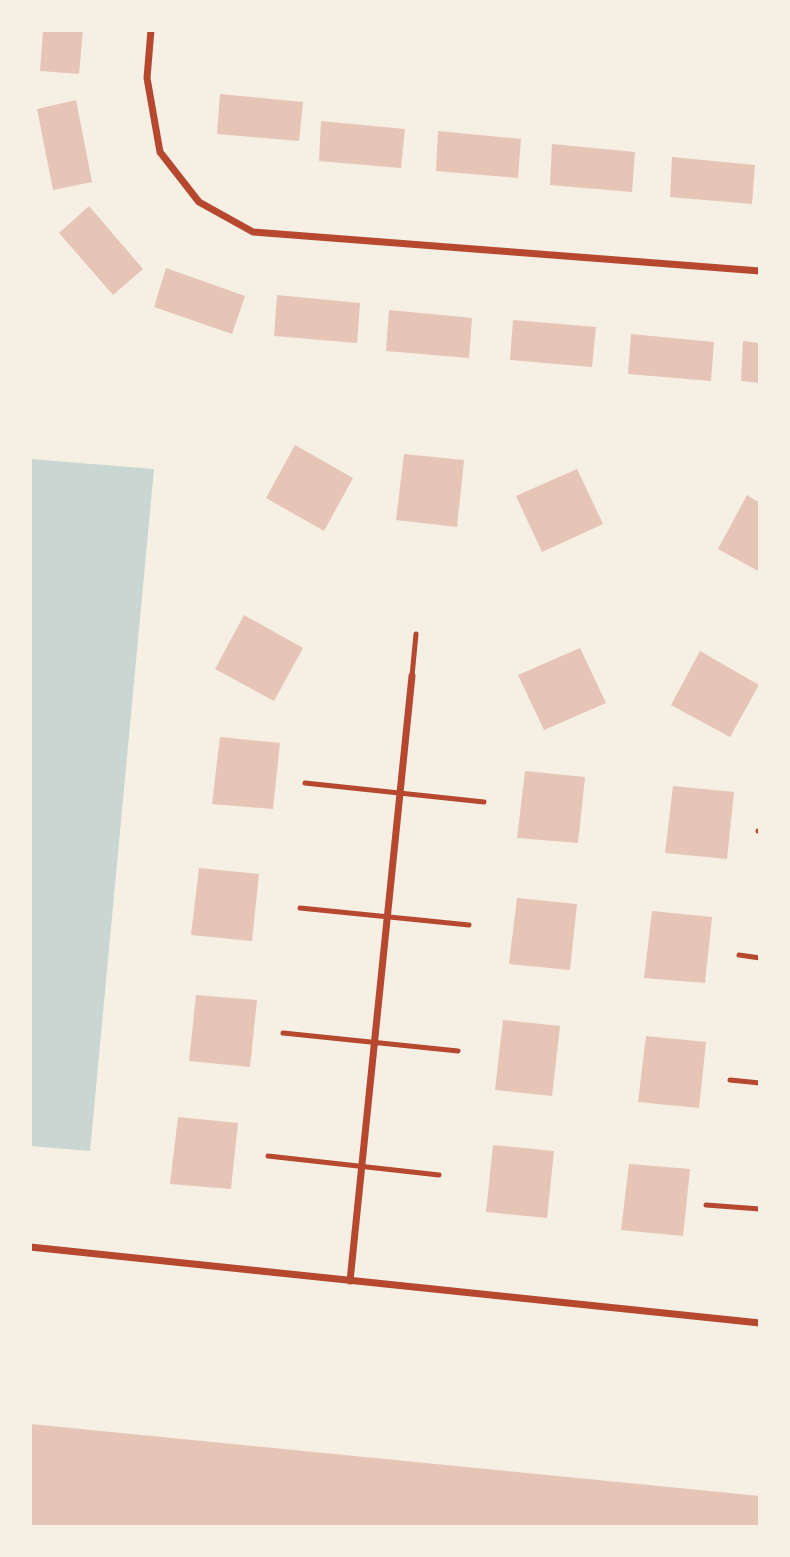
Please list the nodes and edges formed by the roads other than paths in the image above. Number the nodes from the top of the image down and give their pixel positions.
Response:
1 (151, 30) edge
2 (760, 271) edge
3 (416, 634) dead end
4 (412, 676) joint
5 (305, 783) dead end
6 (400, 793) junction
7 (484, 802) dead end
8 (300, 908) dead end
9 (387, 917) junction
10 (469, 925) dead end
11 (739, 955) dead end
12 (760, 958) edge
13 (283, 1033) dead end
14 (375, 1042) junction
15 (458, 1051) dead end
16 (730, 1080) dead end
17 (760, 1083) edge
18 (268, 1156) dead end
19 (362, 1164) junction
20 (439, 1175) dead end
21 (706, 1205) dead end
22 (760, 1209) edge
23 (30, 1247) edge
24 (350, 1280) junction
25 (760, 1323) edge

1 - 2 street
3 - 4 lane
4 - 6 street
5 - 6 lane
6 - 7 lane
6 - 9 street
8 - 9 lane
9 - 10 lane
9 - 14 street
11 - 12 lane
13 - 14 lane
14 - 15 lane
14 - 19 street
16 - 17 lane
18 - 19 lane
19 - 20 lane
19 - 24 street
21 - 22 lane
23 - 24 street
24 - 25 street

